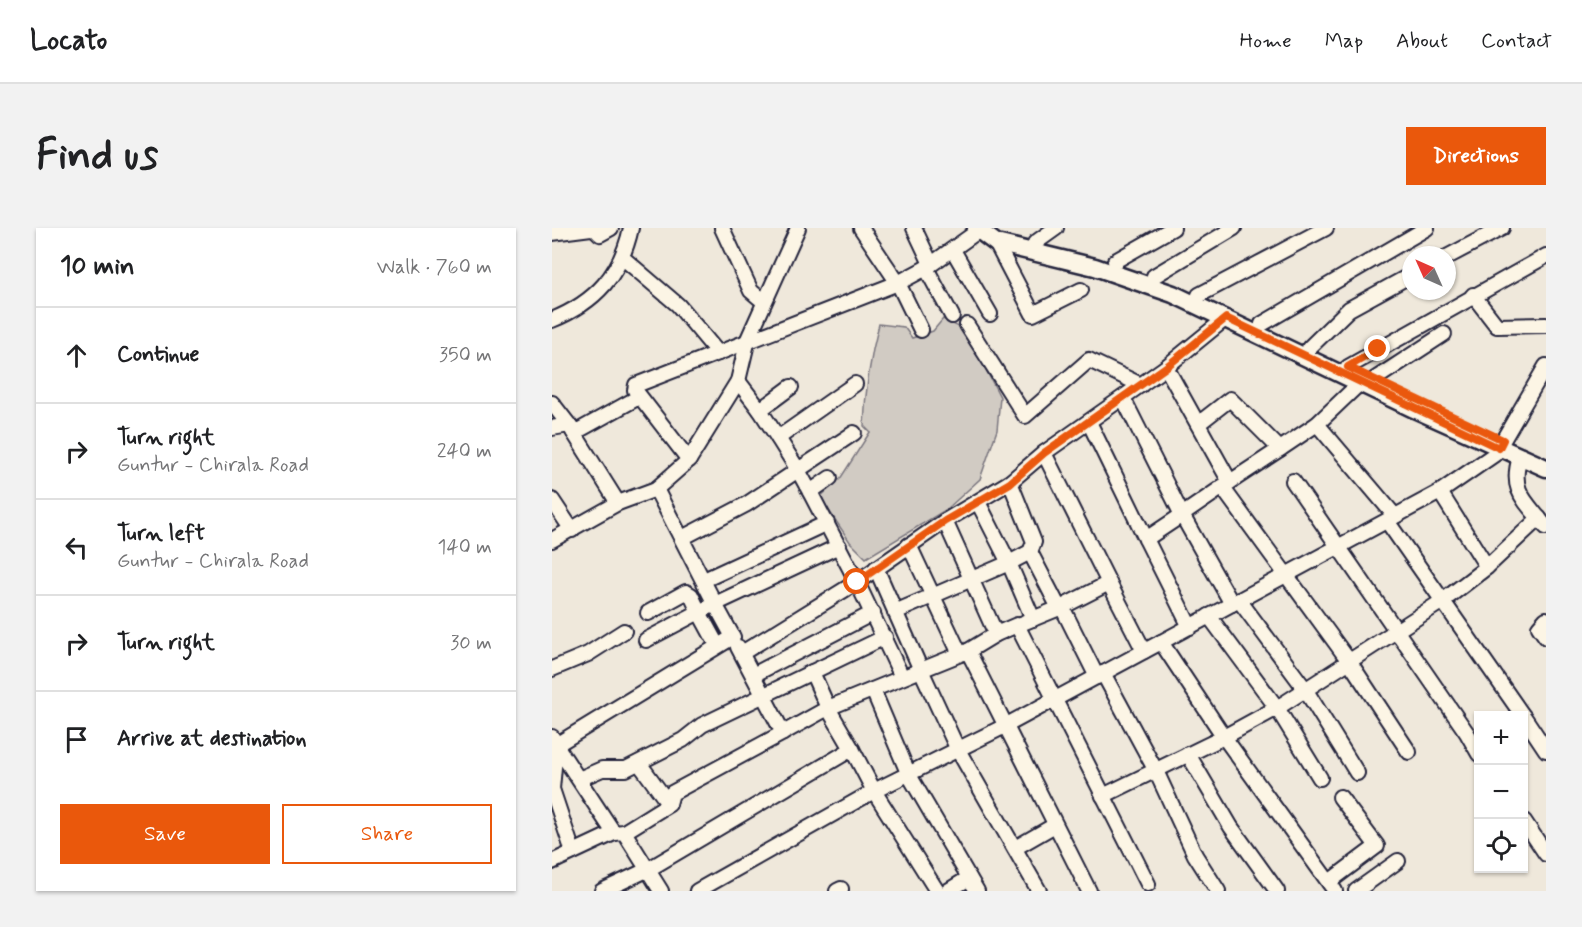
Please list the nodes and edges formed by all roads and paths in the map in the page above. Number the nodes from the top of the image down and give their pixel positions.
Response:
1 (593, 228) edge
2 (611, 228) edge
3 (631, 228) edge
4 (722, 228) edge
5 (798, 228) edge
6 (861, 228) edge
7 (914, 228) edge
8 (1056, 228) edge
9 (1173, 228) edge
10 (1234, 228) edge
11 (1326, 228) edge
12 (1427, 228) edge
13 (1502, 228) edge
14 (980, 229) edge
15 (552, 233) edge
16 (996, 243) junction
17 (1035, 243) junction
18 (953, 250) junction
19 (1456, 251) edge
20 (1546, 256) edge
21 (623, 258) junction
22 (1115, 261) junction
23 (928, 266) junction
24 (1154, 276) junction
25 (1402, 280) edge
26 (898, 283) junction
27 (1081, 290) dead end
28 (1199, 295) junction
29 (1473, 295) junction
30 (764, 302) junction
31 (990, 314) dead end
32 (951, 316) dead end
33 (1226, 318) junction
34 (552, 320) edge
35 (1262, 324) junction
36 (967, 325) dead end
37 (1546, 325) edge
38 (921, 330) dead end
39 (1444, 334) dead end
40 (748, 339) junction
41 (1309, 348) junction
42 (718, 353) junction
43 (1546, 366) edge
44 (1166, 367) junction
45 (1348, 367) junction
46 (738, 381) junction
47 (1367, 381) junction
48 (855, 384) dead end
49 (1141, 385) junction
50 (792, 387) dead end
51 (639, 397) junction
52 (1123, 398) junction
53 (552, 404) edge
54 (760, 410) junction
55 (1089, 422) junction
56 (1198, 424) junction
57 (1317, 424) junction
58 (552, 428) edge
59 (571, 429) junction
60 (854, 433) dead end
61 (778, 438) junction
62 (1501, 444) junction
63 (1280, 449) junction
64 (1044, 453) junction
65 (1520, 457) junction
66 (1546, 458) edge
67 (689, 460) junction
68 (1546, 468) edge
69 (798, 470) junction
70 (830, 478) dead end
71 (1293, 481) dead end
72 (1010, 483) junction
73 (1226, 484) junction
74 (656, 489) junction
75 (810, 492) junction
76 (1440, 492) junction
77 (552, 500) edge
78 (978, 502) junction
79 (618, 503) junction
80 (1182, 515) junction
81 (1391, 519) junction
82 (945, 521) junction
83 (1543, 523) edge
84 (827, 524) junction
85 (572, 530) junction
86 (682, 538) junction
87 (1146, 538) junction
88 (552, 540) edge
89 (909, 545) junction
90 (838, 546) junction
91 (1338, 547) junction
92 (1030, 552) junction
93 (1008, 563) junction
94 (1487, 567) junction
95 (876, 568) junction
96 (1287, 575) junction
97 (972, 579) junction
98 (704, 580) junction
99 (857, 582) junction
100 (1109, 583) junction
101 (933, 596) junction
102 (1444, 600) junction
103 (1235, 602) junction
104 (715, 604) junction
105 (1060, 608) junction
106 (699, 612) junction
107 (895, 612) junction
108 (648, 613) dead end
109 (873, 613) junction
110 (1209, 616) junction
111 (1033, 619) junction
112 (1546, 619) edge
113 (1017, 625) junction
114 (1190, 627) junction
115 (624, 631) dead end
116 (1396, 631) junction
117 (996, 634) junction
118 (733, 637) junction
119 (885, 637) junction
120 (1546, 637) edge
121 (646, 640) dead end
122 (1161, 642) junction
123 (717, 645) junction
124 (1144, 651) junction
125 (964, 652) junction
126 (742, 653) junction
127 (1349, 661) junction
128 (552, 669) edge
129 (921, 670) junction
130 (812, 672) junction
131 (753, 675) junction
132 (1100, 675) junction
133 (902, 677) junction
134 (1305, 689) junction
135 (873, 690) junction
136 (763, 695) junction
137 (1054, 699) junction
138 (828, 708) junction
139 (1277, 708) junction
140 (1520, 711) edge
141 (1528, 723) edge
142 (1005, 726) junction
143 (783, 733) junction
144 (1224, 737) junction
145 (554, 741) edge
146 (1474, 746) edge
147 (852, 749) junction
148 (958, 750) junction
149 (1546, 750) edge
150 (1408, 752) dead end
151 (1188, 754) junction
152 (639, 763) junction
153 (1156, 771) junction
154 (1358, 773) dead end
155 (909, 775) junction
156 (1320, 778) dead end
157 (579, 779) junction
158 (874, 791) junction
159 (1103, 796) junction
160 (1340, 797) dead end
161 (669, 804) junction
162 (556, 819) edge
163 (1055, 825) junction
164 (1528, 827) edge
165 (619, 832) junction
166 (1015, 848) junction
167 (573, 852) junction
168 (1546, 854) edge
169 (1398, 861) dead end
170 (552, 862) edge
171 (649, 869) junction
172 (969, 878) junction
173 (1148, 884) dead end
174 (1332, 886) edge
175 (602, 891) edge
176 (661, 891) edge
177 (698, 891) edge
178 (938, 891) edge
179 (948, 891) edge
180 (977, 891) edge
181 (1039, 891) edge
182 (1089, 891) edge
183 (1218, 891) edge
184 (1277, 891) edge
185 (1356, 891) edge

1 - 2 street
1 - 15 street
3 - 21 street
4 - 30 street
5 - 30 street
6 - 26 street
7 - 23 street
8 - 17 street
9 - 22 street
10 - 24 street
11 - 28 street
12 - 35 street
13 - 19 street
14 - 16 main road
14 - 17 main road
14 - 18 street
16 - 27 street
16 - 33 main road
17 - 22 main road
18 - 23 street
18 - 31 street
20 - 29 street
21 - 34 street
21 - 42 street
22 - 24 main road
23 - 26 street
23 - 32 street
24 - 28 main road
25 - 41 street
26 - 38 street
26 - 40 street
28 - 35 main road
29 - 37 street
29 - 45 street
30 - 40 street
33 - 44 street
33 - 47 main road
35 - 41 main road
36 - 49 street
39 - 47 street
40 - 42 street
40 - 46 street
41 - 45 main road
42 - 51 street
43 - 62 street
44 - 49 street
44 - 56 street
45 - 47 main road
46 - 54 street
46 - 67 street
47 - 57 street
47 - 62 main road
48 - 61 street
49 - 52 street
50 - 54 street
51 - 59 street
51 - 67 street
52 - 55 street
52 - 80 street
53 - 59 street
54 - 61 street
55 - 64 street
55 - 87 street
56 - 63 street
56 - 73 street
57 - 63 street
57 - 81 street
58 - 59 street
59 - 79 street
60 - 69 street
61 - 69 street
62 - 65 main road
62 - 66 main road
62 - 76 street
63 - 73 street
64 - 72 street
64 - 100 street
65 - 68 main road
65 - 83 street
67 - 74 street
69 - 75 street
69 - 86 street
70 - 75 street
71 - 91 street
72 - 78 street
72 - 92 street
73 - 80 street
73 - 96 street
74 - 79 street
74 - 86 street
75 - 84 street
76 - 81 street
76 - 94 street
77 - 85 street
78 - 82 street
78 - 93 street
79 - 85 street
80 - 87 street
80 - 103 street
81 - 91 street
81 - 102 street
82 - 89 street
82 - 97 street
83 - 94 street
84 - 90 street
84 - 98 street
85 - 88 street
86 - 98 street
87 - 114 street
89 - 95 street
89 - 101 street
90 - 99 street
90 - 104 street
91 - 96 street
91 - 116 street
92 - 93 street
92 - 105 street
93 - 97 street
93 - 111 street
94 - 102 street
95 - 99 street
95 - 107 street
96 - 103 street
96 - 127 street
97 - 101 street
97 - 117 street
98 - 104 street
99 - 109 street
99 - 126 street
100 - 105 street
100 - 124 street
101 - 107 street
101 - 125 street
102 - 116 street
102 - 140 street
103 - 110 street
103 - 134 street
104 - 106 street
104 - 118 street
105 - 111 street
105 - 132 street
106 - 108 street
106 - 121 street
106 - 123 street
107 - 129 street
109 - 119 street
109 - 131 street
110 - 114 street
110 - 139 street
111 - 113 street
112 - 120 street
113 - 117 street
113 - 137 street
114 - 122 street
115 - 128 street
116 - 127 street
116 - 146 street
117 - 125 street
118 - 123 street
118 - 126 street
119 - 130 street
119 - 133 street
122 - 124 street
122 - 144 street
123 - 145 street
124 - 132 street
125 - 129 street
125 - 142 street
126 - 131 street
127 - 134 street
127 - 150 street
129 - 133 street
129 - 148 street
130 - 136 street
130 - 138 street
131 - 136 street
132 - 137 street
132 - 153 street
133 - 135 street
134 - 139 street
134 - 154 street
135 - 138 street
135 - 155 street
136 - 143 street
136 - 152 street
137 - 142 street
137 - 159 street
138 - 143 street
138 - 147 street
139 - 144 street
139 - 156 street
141 - 149 street
142 - 148 street
142 - 163 street
143 - 161 street
144 - 151 street
144 - 174 street
145 - 157 street
145 - 162 street
147 - 158 street
147 - 171 street
148 - 155 street
148 - 166 street
151 - 153 street
151 - 184 street
152 - 157 street
152 - 161 street
153 - 159 street
153 - 183 street
155 - 158 street
155 - 172 street
157 - 165 street
158 - 177 street
158 - 178 street
159 - 173 street
160 - 174 street
161 - 165 street
162 - 167 street
163 - 166 street
163 - 182 street
164 - 168 street
165 - 167 street
165 - 171 street
166 - 181 street
167 - 170 street
169 - 185 street
171 - 175 street
171 - 176 street
172 - 179 street
172 - 180 street

